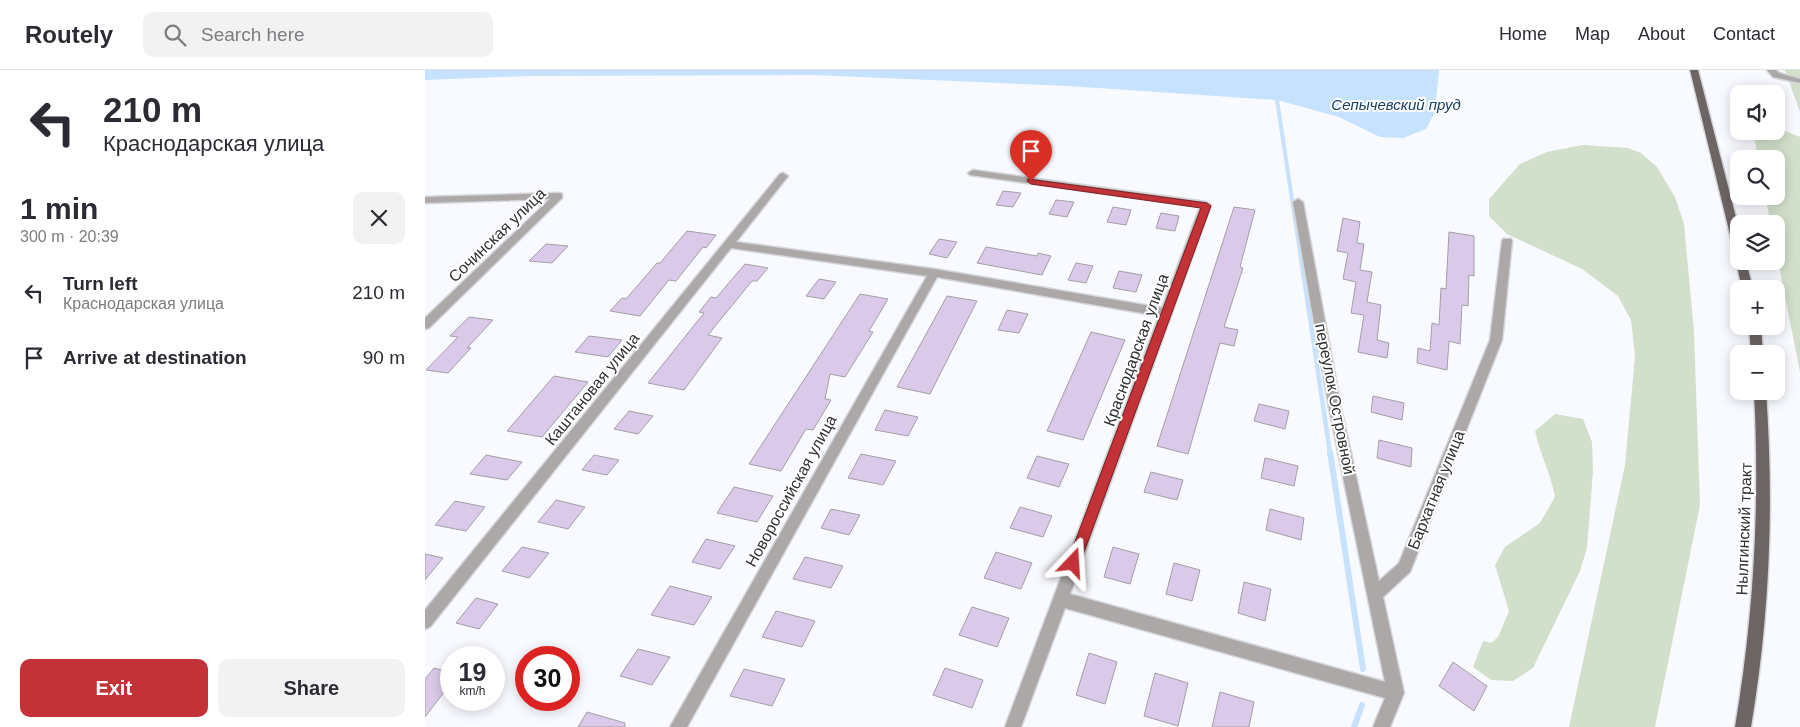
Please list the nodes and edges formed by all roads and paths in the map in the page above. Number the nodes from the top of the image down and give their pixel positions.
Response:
1 (1694, 70) edge
2 (1771, 70) edge
3 (1800, 81) edge
4 (973, 173) dead end
5 (783, 176) dead end
6 (425, 200) edge
7 (1298, 202) dead end
8 (1730, 215) edge
9 (1507, 241) dead end
10 (729, 244) junction
11 (934, 272) junction
12 (1167, 313) junction
13 (425, 325) edge
14 (1762, 400) edge
15 (1375, 596) junction
16 (1060, 599) junction
17 (425, 622) edge
18 (1396, 692) junction
19 (678, 727) edge
20 (1013, 727) edge
21 (1381, 727) edge
22 (1743, 727) edge

1 - 8 main road
2 - 3 street
4 - 12 street, Краснодарская улица
5 - 10 street, Каштановая улица
6 - 13 street, Сочинская улица
7 - 15 street, переулок Островной
9 - 15 street, Бархатная улица
10 - 11 street
10 - 17 street, Каштановая улица
11 - 12 street
11 - 19 street, Новороссийская улица
12 - 16 street, Краснодарская улица
14 - 22 main road, Нылгинский тракт
15 - 18 street
16 - 18 street
16 - 20 street, Краснодарская улица
18 - 21 street

